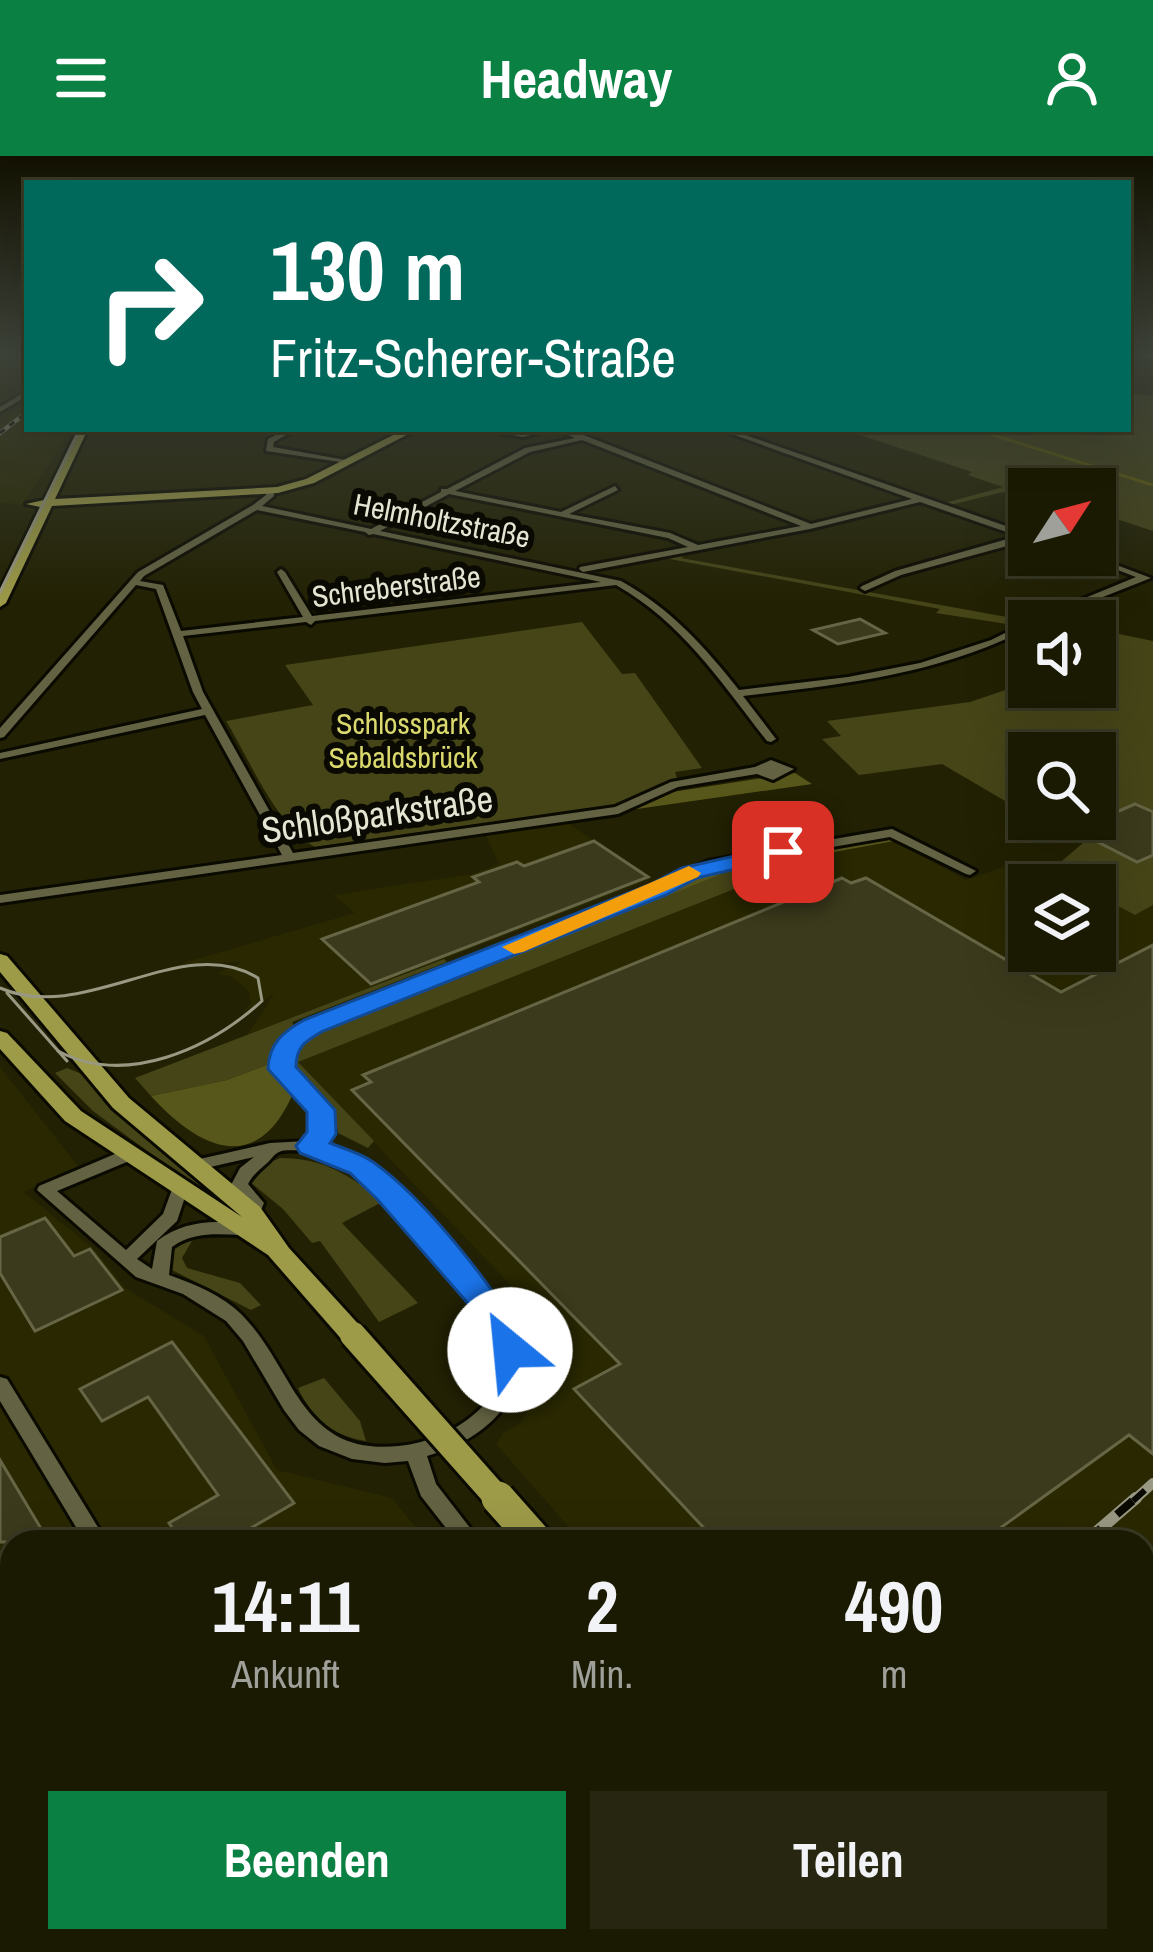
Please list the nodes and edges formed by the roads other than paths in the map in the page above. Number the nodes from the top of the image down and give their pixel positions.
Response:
1 (70, 438) edge
2 (79, 438) edge
3 (278, 438) edge
4 (394, 438) edge
5 (583, 438) joint
6 (746, 438) edge
7 (347, 461) junction
8 (615, 488) dead end
9 (270, 491) junction
10 (444, 491) junction
11 (921, 499) junction
12 (46, 507) junction
13 (256, 507) junction
14 (561, 514) junction
15 (810, 527) junction
16 (1008, 529) edge
17 (369, 532) junction
18 (1008, 542) edge
19 (697, 548) junction
20 (1116, 567) edge
21 (578, 570) junction
22 (281, 572) dead end
23 (0, 577) edge
24 (1149, 578) edge
25 (133, 582) junction
26 (618, 583) junction
27 (865, 588) dead end
28 (1090, 600) edge
29 (0, 603) edge
30 (311, 622) junction
31 (179, 634) junction
32 (1008, 635) edge
33 (734, 694) junction
34 (209, 711) junction
35 (0, 735) edge
36 (0, 756) edge
37 (779, 764) joint
38 (289, 856) junction
39 (970, 871) dead end
40 (0, 899) edge
41 (0, 960) edge
42 (0, 1037) edge
43 (311, 1146) junction
44 (277, 1147) junction
45 (128, 1154) junction
46 (197, 1165) junction
47 (179, 1188) junction
48 (247, 1221) junction
49 (128, 1258) junction
50 (160, 1278) junction
51 (0, 1384) edge
52 (416, 1452) junction
53 (89, 1530) edge
54 (461, 1530) edge
55 (525, 1530) edge

1 - 12 main road
2 - 12 main road
3 - 7 street
4 - 7 main road
5 - 10 street
5 - 15 street
6 - 11 street
7 - 9 main road
8 - 14 street
9 - 12 main road
9 - 13 street
10 - 14 street
10 - 17 street
11 - 15 street
11 - 16 street
12 - 23 main road
12 - 29 main road
13 - 17 street, Helmholtzstraße
13 - 25 street
14 - 19 street
15 - 19 street
17 - 21 street, Helmholtzstraße
18 - 27 street
19 - 21 street
20 - 24 street
21 - 26 street, Helmholtzstraße
22 - 30 street
24 - 28 street
25 - 31 street
25 - 35 street
26 - 30 street, Schreberstraße
26 - 33 street, Helmholtzstraße
30 - 31 street, Schreberstraße
31 - 34 street
32 - 33 street
33 - 37 street, Helmholtzstraße
34 - 36 street
34 - 38 street
37 - 38 street, Schloßparkstraße
38 - 40 street, Schloßparkstraße
39 - 43 street
41 - 46 main road
42 - 45 main road
43 - 44 street
43 - 52 street
44 - 46 street
44 - 48 street
45 - 47 main road
45 - 49 street
46 - 48 main road
47 - 48 main road
47 - 49 street
48 - 50 street
48 - 55 main road, bridge
49 - 50 street
50 - 52 street
51 - 53 street
52 - 54 street

